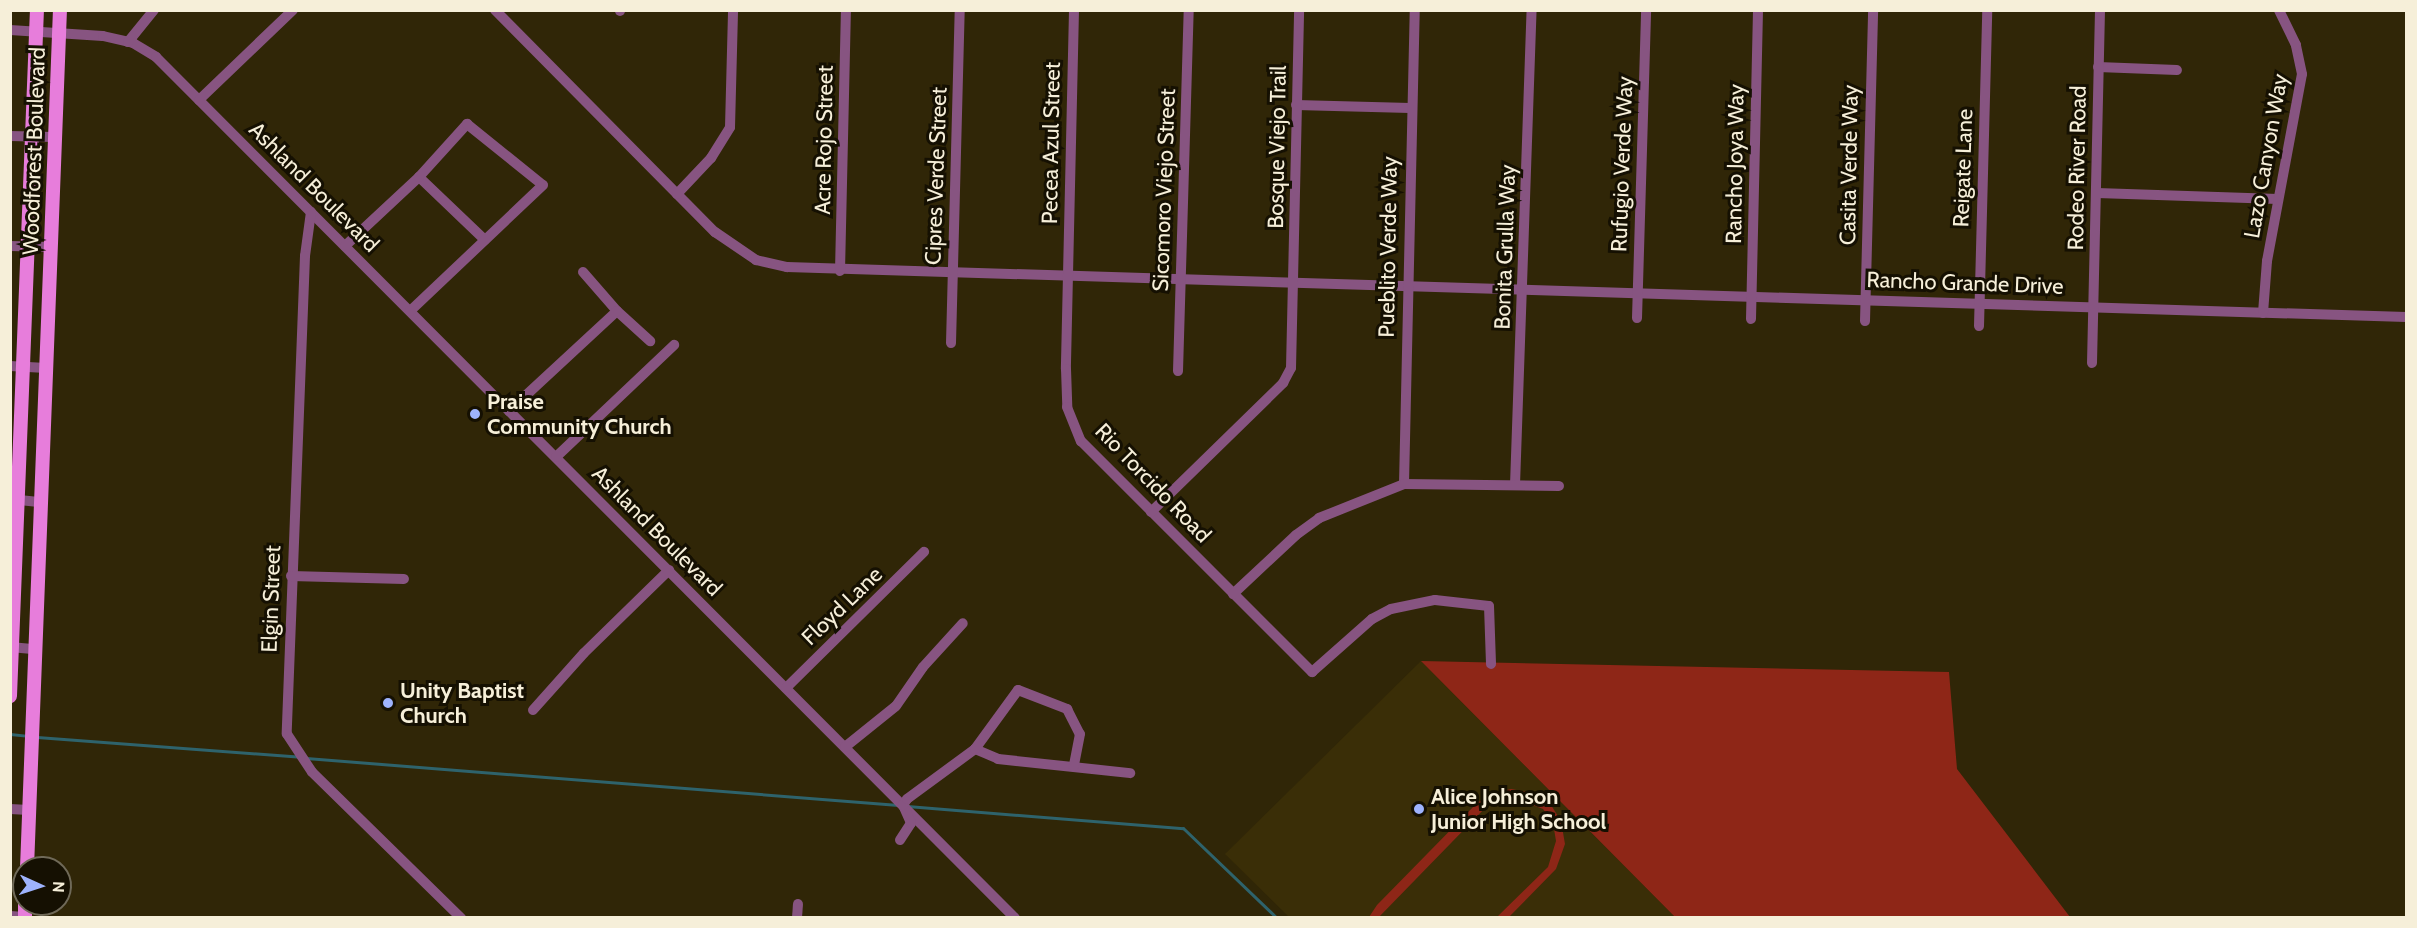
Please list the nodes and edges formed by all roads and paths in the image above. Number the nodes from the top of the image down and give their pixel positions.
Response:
1 (37, 10) edge
2 (60, 10) edge
3 (154, 10) edge
4 (292, 10) edge
5 (495, 10) edge
6 (733, 10) edge
7 (846, 10) edge
8 (960, 10) edge
9 (1074, 10) edge
10 (1190, 10) edge
11 (1299, 10) edge
12 (1415, 10) edge
13 (1532, 10) edge
14 (1646, 10) edge
15 (1758, 10) edge
16 (1873, 10) edge
17 (1987, 10) edge
18 (2100, 10) edge
19 (2279, 10) edge
20 (10, 30) edge
21 (36, 31) junction
22 (59, 32) junction
23 (128, 42) junction
24 (2098, 67) junction
25 (2177, 70) dead end
26 (199, 100) junction
27 (1296, 105) junction
28 (1410, 108) junction
29 (10, 136) edge
30 (32, 137) junction
31 (53, 137) junction
32 (419, 177) junction
33 (2097, 193) junction
34 (677, 194) junction
35 (2278, 200) junction
36 (310, 212) junction
37 (485, 240) junction
38 (10, 246) edge
39 (28, 246) junction
40 (345, 246) junction
41 (51, 247) junction
42 (840, 271) junction
43 (583, 272) dead end
44 (953, 274) junction
45 (1067, 278) junction
46 (1180, 281) junction
47 (1295, 284) junction
48 (1406, 286) junction
49 (1523, 290) junction
50 (1638, 293) junction
51 (1751, 296) junction
52 (1865, 300) junction
53 (1979, 303) junction
54 (2094, 307) junction
55 (410, 311) junction
56 (617, 311) junction
57 (2263, 313) junction
58 (2406, 317) edge
59 (1637, 318) dead end
60 (1751, 319) dead end
61 (1865, 321) dead end
62 (1979, 326) dead end
63 (650, 341) dead end
64 (951, 343) dead end
65 (674, 345) dead end
66 (2092, 363) dead end
67 (17, 366) edge
68 (46, 368) junction
69 (1179, 371) dead end
70 (510, 411) junction
71 (556, 457) junction
72 (1404, 484) junction
73 (1515, 485) junction
74 (1559, 486) dead end
75 (14, 500) edge
76 (41, 502) junction
77 (1151, 512) junction
78 (924, 552) dead end
79 (669, 570) junction
80 (291, 576) junction
81 (404, 579) dead end
82 (1233, 594) junction
83 (963, 622) dead end
84 (11, 647) edge
85 (35, 649) junction
86 (1491, 664) dead end
87 (786, 688) junction
88 (10, 696) edge
89 (533, 710) dead end
90 (845, 747) junction
91 (975, 749) junction
92 (1074, 766) junction
93 (1130, 773) dead end
94 (903, 805) junction
95 (10, 809) edge
96 (29, 810) junction
97 (900, 840) dead end
98 (27, 856) edge
99 (798, 904) dead end
100 (461, 918) edge
101 (796, 918) edge
102 (1015, 918) edge

1 - 21 main road, Woodforest Boulevard
2 - 22 main road, Woodforest Boulevard
3 - 23 street
4 - 26 street
5 - 34 street, Rancho Grande Drive
6 - 34 street
7 - 42 street, Acre Rojo Street
8 - 44 street, Cipres Verde Street
9 - 45 street, Pecea Azul Street
10 - 46 street, Sicomoro Viejo Street
11 - 27 street, Bosque Viejo Trail
12 - 28 street, Pueblito Verde Way
13 - 49 street, Bonita Grulla Way
14 - 50 street, Rufugio Verde Way
15 - 51 street, Rancho Joya Way
16 - 52 street, Casita Verde Way
17 - 53 street, Reigate Lane
18 - 24 street, Rodeo River Road
19 - 35 street, Lazo Canyon Way
20 - 21 street, Ashland Boulevard
21 - 22 street, Ashland Boulevard
21 - 30 main road, Woodforest Boulevard
22 - 23 street, Ashland Boulevard
22 - 31 main road, Woodforest Boulevard
23 - 26 street, Ashland Boulevard
24 - 25 street
24 - 33 street, Rodeo River Road
26 - 36 street, Ashland Boulevard
27 - 28 street
27 - 47 street, Bosque Viejo Trail
28 - 48 street, Pueblito Verde Way
29 - 30 street
30 - 31 street
30 - 39 main road, Woodforest Boulevard
31 - 41 main road, Woodforest Boulevard
32 - 37 street
32 - 37 street
32 - 40 street
33 - 35 street
33 - 54 street, Rodeo River Road
34 - 42 street, Rancho Grande Drive
35 - 57 street, Lazo Canyon Way
36 - 40 street, Ashland Boulevard
36 - 80 street, Elgin Street
37 - 55 street
38 - 39 street
39 - 41 street
39 - 67 main road, Woodforest Boulevard
40 - 55 street, Ashland Boulevard
41 - 68 main road, Woodforest Boulevard
42 - 44 street, Rancho Grande Drive
43 - 56 street
44 - 45 street, Rancho Grande Drive
44 - 64 street, Cipres Verde Street
45 - 46 street, Rancho Grande Drive
45 - 77 street, Rio Torcido Road
46 - 47 street, Rancho Grande Drive
46 - 69 street, Sicomoro Viejo Street
47 - 48 street, Rancho Grande Drive
47 - 77 street, Bosque Viejo Trail
48 - 49 street, Rancho Grande Drive
48 - 72 street, Pueblito Verde Way
49 - 50 street, Rancho Grande Drive
49 - 73 street, Bonita Grulla Way
50 - 51 street, Rancho Grande Drive
50 - 59 street, Rufugio Verde Way
51 - 52 street, Rancho Grande Drive
51 - 60 street, Rancho Joya Way
52 - 53 street, Rancho Grande Drive
52 - 61 street, Casita Verde Way
53 - 54 street, Rancho Grande Drive
53 - 62 street, Reigate Lane
54 - 57 street, Rancho Grande Drive
54 - 66 street, Rodeo River Road
55 - 70 street, Ashland Boulevard
56 - 63 street
56 - 70 street
57 - 58 street, Rancho Grande Drive
65 - 71 street
67 - 68 street
67 - 75 main road, Woodforest Boulevard
68 - 76 main road, Woodforest Boulevard
70 - 71 street, Ashland Boulevard
71 - 79 street, Ashland Boulevard
72 - 73 street
72 - 82 street
73 - 74 street
75 - 76 street
75 - 84 main road, Woodforest Boulevard
76 - 85 main road, Woodforest Boulevard
77 - 82 street, Rio Torcido Road
78 - 87 street, Floyd Lane
79 - 87 street, Ashland Boulevard
79 - 89 street
80 - 81 street
80 - 100 street, Elgin Street
82 - 86 street, Rio Torcido Road
83 - 90 street
84 - 85 street
84 - 88 main road, Woodforest Boulevard
85 - 96 main road, Woodforest Boulevard
87 - 90 street, Ashland Boulevard
90 - 94 street, Ashland Boulevard
91 - 92 street
91 - 92 street
91 - 94 street
92 - 93 street
94 - 97 street
94 - 102 street, Ashland Boulevard
95 - 96 street
96 - 98 main road, Woodforest Boulevard
99 - 101 street

